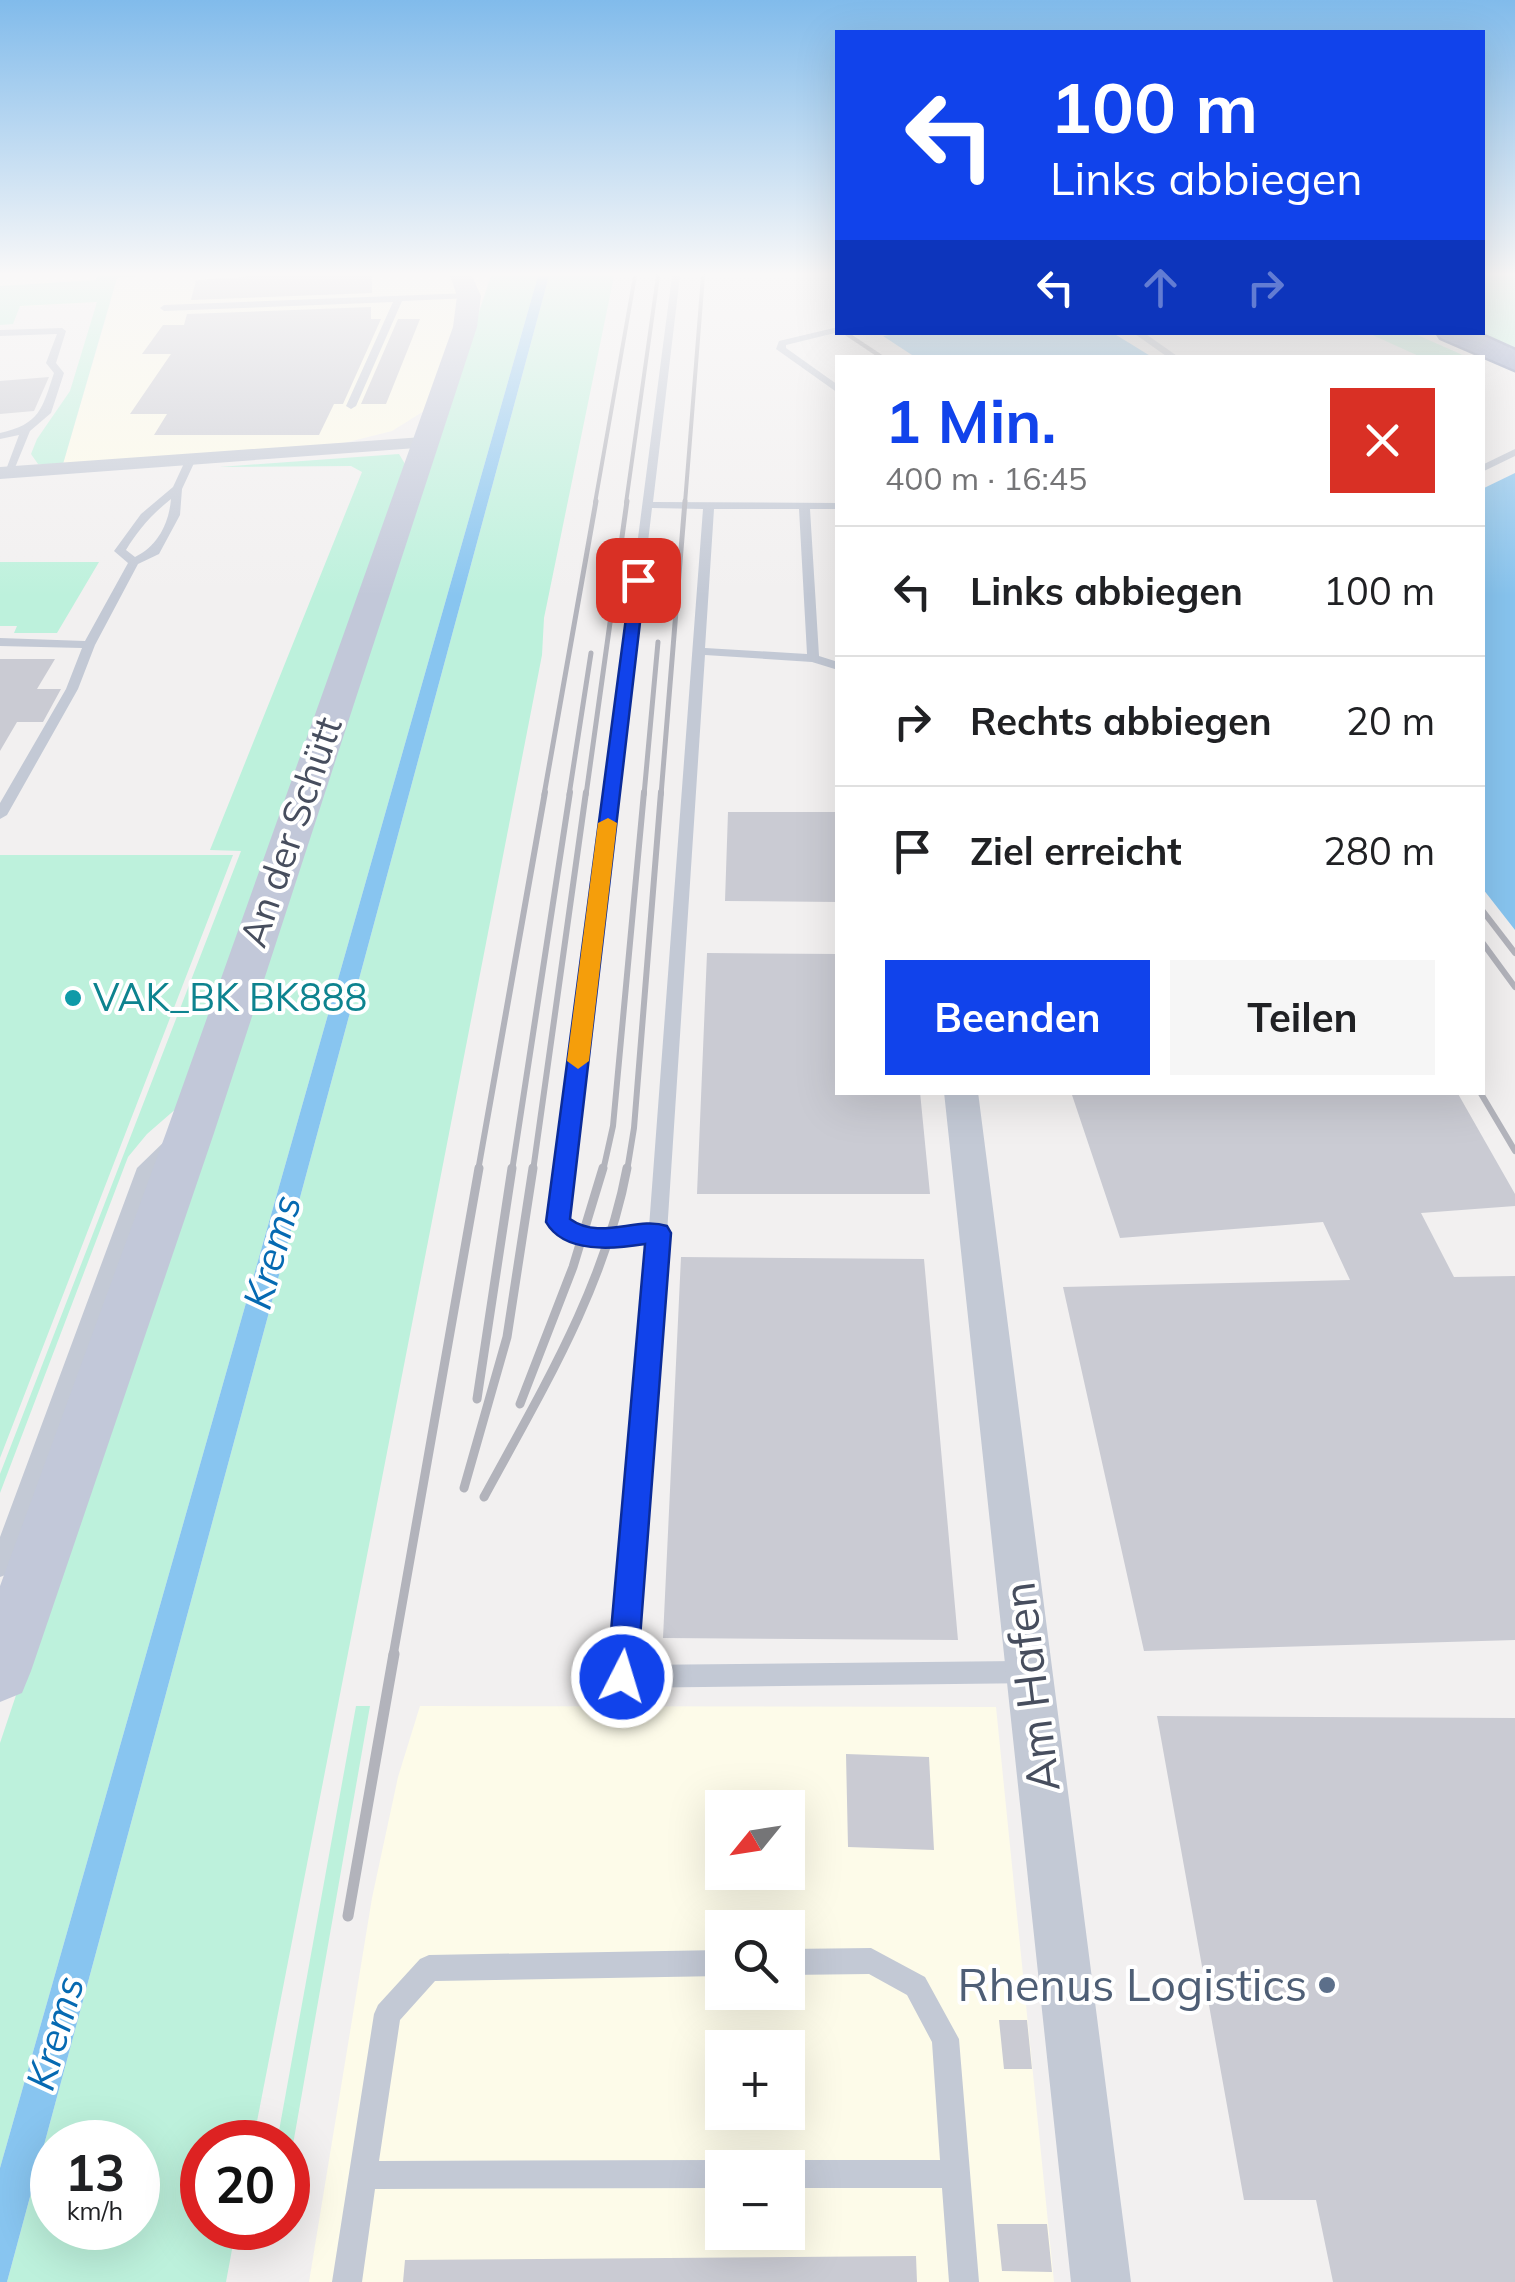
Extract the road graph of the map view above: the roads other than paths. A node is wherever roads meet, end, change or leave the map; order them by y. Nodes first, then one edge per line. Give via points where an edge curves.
1 (56, 382) edge
2 (361, 382) edge
3 (445, 382) edge
4 (663, 382) edge
5 (351, 406) dead end
6 (26, 430) junction
7 (0, 436) edge
8 (423, 444) junction
9 (1515, 452) edge
10 (190, 462) junction
11 (1485, 467) edge
12 (4, 473) edge
13 (177, 489) junction
14 (647, 505) junction
15 (709, 505) junction
16 (804, 506) junction
17 (835, 506) edge
18 (134, 562) junction
19 (0, 642) edge
20 (89, 646) junction
21 (699, 651) junction
22 (813, 658) junction
23 (835, 665) edge
24 (0, 815) edge
25 (961, 1095) edge
26 (190, 1132) junction
27 (658, 1233) junction
28 (0, 1567) edge
29 (0, 1671) edge
30 (1029, 1672) junction
31 (805, 1962) edge
32 (705, 1964) edge
33 (705, 2174) edge
34 (805, 2174) edge
35 (956, 2174) junction
36 (363, 2175) junction
37 (346, 2282) edge
38 (964, 2282) edge
39 (1101, 2282) edge

1 - 6 lane via 46,413
2 - 5 lane
3 - 8 street, An der Schütt
4 - 14 lane
6 - 7 lane
6 - 12 lane
8 - 10 street
8 - 26 street, An der Schütt
9 - 11 lane
10 - 12 street
10 - 13 lane
13 - 18 lane via 176,515 155,552
13 - 18 lane via 141,515 120,551
14 - 15 lane
14 - 27 lane via 558,1222 568,1232 610,1240
15 - 16 lane
15 - 21 lane
16 - 17 lane
16 - 22 lane
18 - 20 lane
19 - 20 lane
20 - 24 lane
21 - 22 lane
21 - 27 lane
22 - 23 lane
25 - 30 street, Am Hafen
26 - 28 lane via 146,1168
26 - 29 street, An der Schütt
27 - 30 lane via 622,1677
30 - 39 street, Am Hafen
31 - 35 lane via 872,1961 916,1986 945,2038
32 - 36 lane via 429,1968 387,2014
33 - 36 lane
34 - 35 lane
35 - 38 lane
36 - 37 lane

